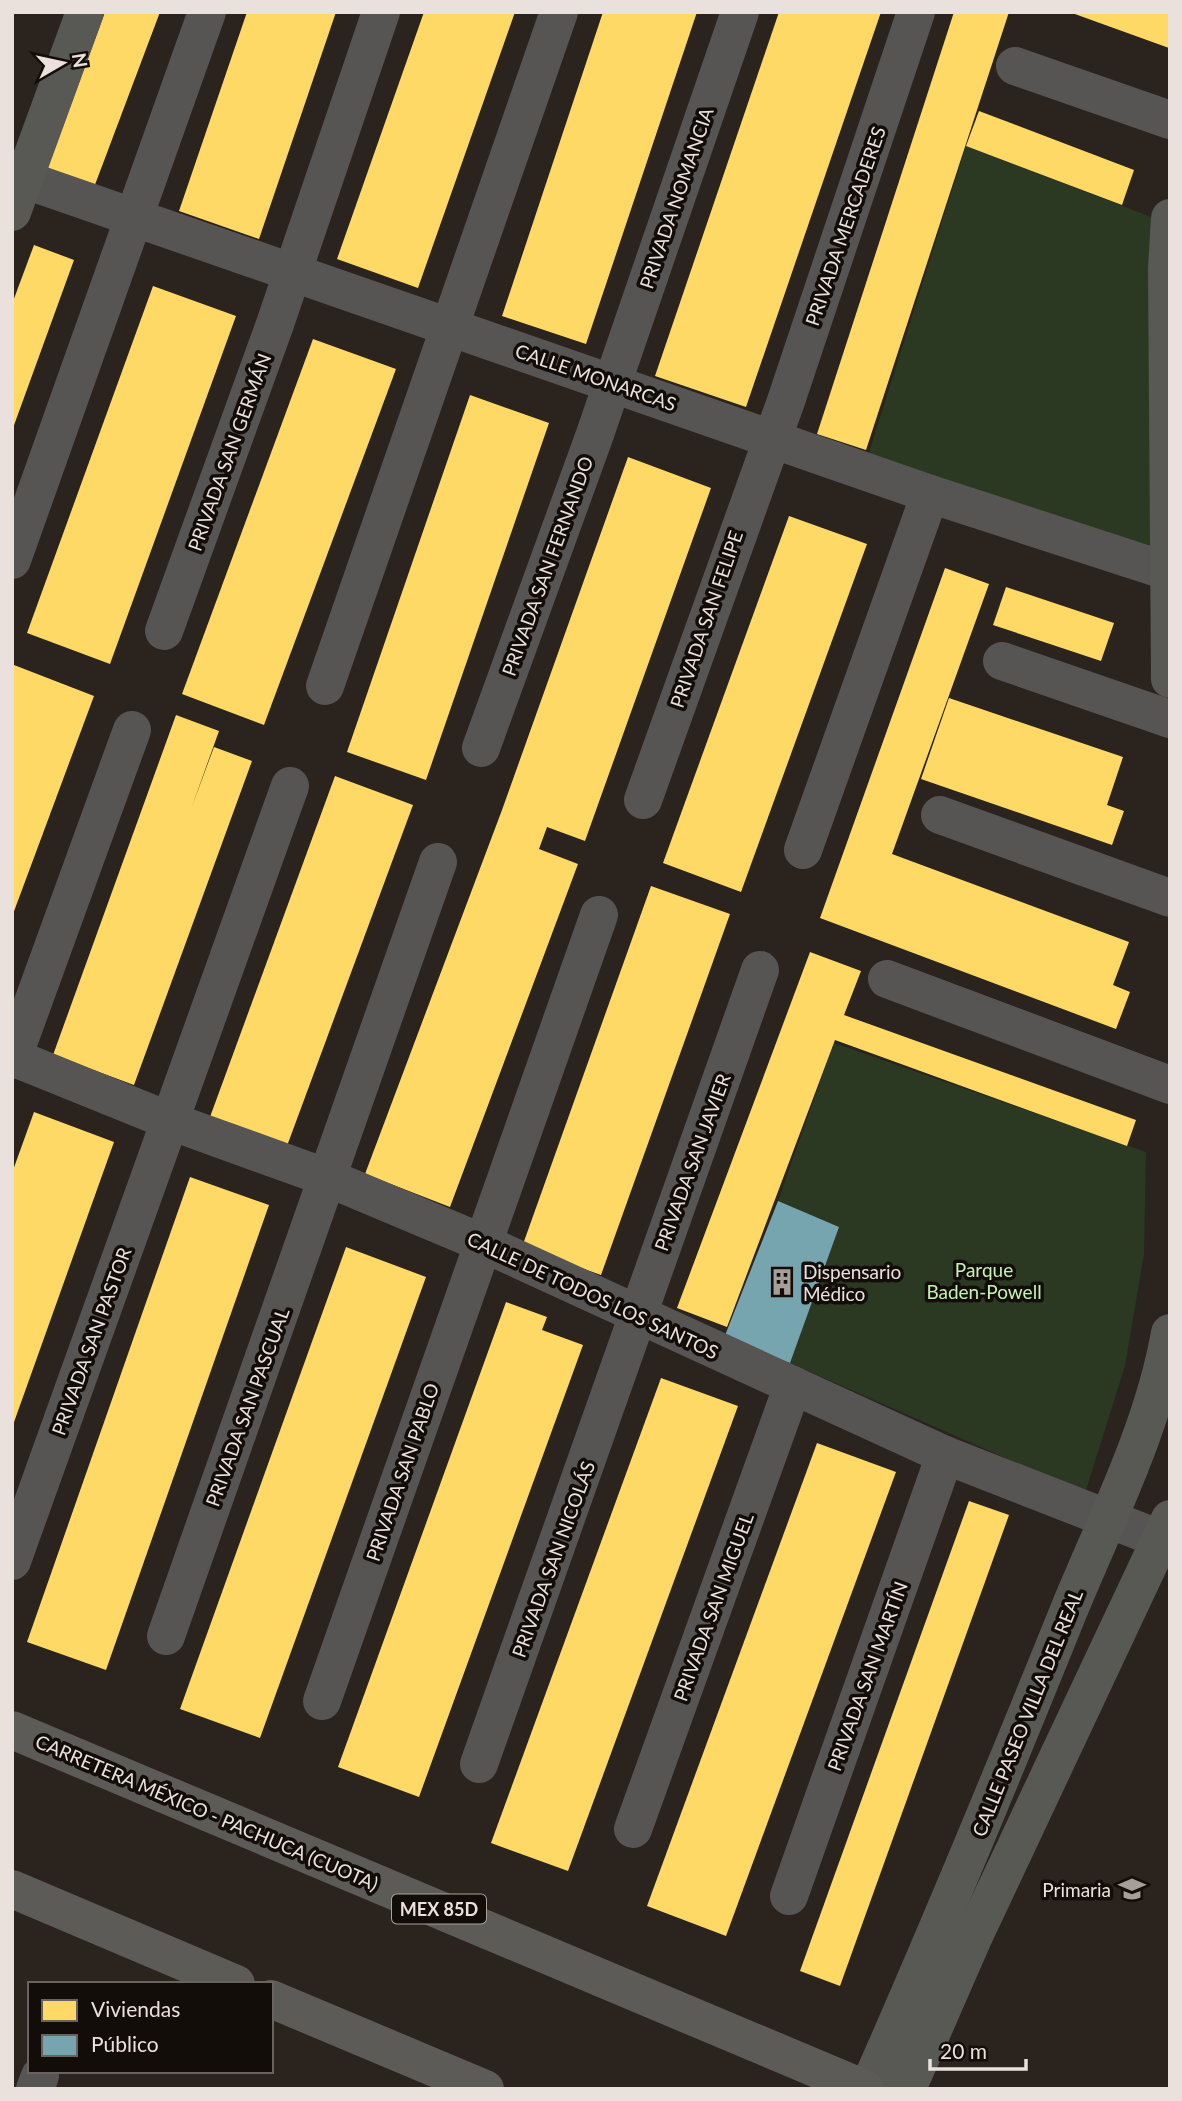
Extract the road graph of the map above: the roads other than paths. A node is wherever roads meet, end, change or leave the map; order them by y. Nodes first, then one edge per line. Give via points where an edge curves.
1 (85, 12) edge
2 (207, 12) edge
3 (381, 12) edge
4 (559, 12) edge
5 (740, 12) edge
6 (916, 12) edge
7 (1016, 66) dead end
8 (1170, 120) edge
9 (18, 195) edge
10 (136, 217) junction
11 (1170, 218) edge
12 (292, 271) junction
13 (451, 326) junction
14 (613, 383) junction
15 (772, 439) junction
16 (930, 494) junction
17 (12, 559) edge
18 (1169, 572) edge
19 (164, 631) dead end
20 (1002, 661) dead end
21 (1170, 679) edge
22 (325, 686) dead end
23 (1170, 719) edge
24 (132, 730) dead end
25 (481, 748) dead end
26 (290, 786) dead end
27 (643, 800) dead end
28 (940, 815) dead end
29 (803, 850) dead end
30 (438, 862) dead end
31 (1170, 898) edge
32 (599, 915) dead end
33 (760, 970) dead end
34 (887, 979) dead end
35 (13, 1058) edge
36 (1170, 1085) edge
37 (170, 1121) junction
38 (328, 1178) junction
39 (485, 1244) junction
40 (638, 1316) junction
41 (1170, 1333) edge
42 (626, 1354) joint
43 (793, 1385) junction
44 (945, 1455) junction
45 (1106, 1519) junction
46 (1167, 1534) edge
47 (12, 1561) edge
48 (166, 1636) dead end
49 (322, 1701) dead end
50 (12, 1730) edge
51 (479, 1764) dead end
52 (633, 1829) dead end
53 (12, 1889) edge
54 (789, 1896) dead end
55 (957, 1931) junction
56 (231, 1982) edge
57 (273, 1999) edge
58 (485, 2089) edge
59 (867, 2089) edge
60 (907, 2089) edge

1 - 9 street
2 - 10 street
3 - 12 street, PRIVADA SAN GERMÁN
4 - 13 street
5 - 14 street, PRIVADA NOMANCIA
6 - 15 street, PRIVADA MERCADERES
7 - 8 street
9 - 10 street, CALLE MONARCAS
10 - 12 street, CALLE MONARCAS
10 - 17 street
11 - 18 street
12 - 13 street, CALLE MONARCAS
12 - 19 street, PRIVADA SAN GERMÁN
13 - 14 street, CALLE MONARCAS
13 - 22 street
14 - 15 street, CALLE MONARCAS
14 - 25 street, PRIVADA SAN FERNANDO
15 - 16 street, CALLE MONARCAS
15 - 27 street, PRIVADA SAN FELIPE
16 - 18 street, CALLE MONARCAS
16 - 29 street
18 - 21 street
20 - 23 street
24 - 35 street
26 - 37 street, PRIVADA SAN PASTOR
28 - 31 street
30 - 38 street, PRIVADA SAN PASCUAL
32 - 39 street, PRIVADA SAN PABLO
33 - 40 street, PRIVADA SAN JAVIER
34 - 36 street
35 - 37 street, CALLE DE TODOS LOS SANTOS
37 - 38 street, CALLE DE TODOS LOS SANTOS
37 - 47 street, PRIVADA SAN PASTOR
38 - 39 street, CALLE DE TODOS LOS SANTOS
38 - 48 street, PRIVADA SAN PASCUAL
39 - 40 street, CALLE DE TODOS LOS SANTOS
39 - 49 street, PRIVADA SAN PABLO
40 - 42 street, PRIVADA SAN JAVIER
40 - 43 street, CALLE DE TODOS LOS SANTOS
41 - 45 street, CALLE PASEO VILLA DEL REAL via 1163,1373
42 - 51 street, PRIVADA SAN NICOLÁS
43 - 44 street, CALLE DE TODOS LOS SANTOS
43 - 52 street, PRIVADA SAN MIGUEL
44 - 45 street, CALLE DE TODOS LOS SANTOS
44 - 54 street, PRIVADA SAN MARTÍN
45 - 46 street, CALLE DE TODOS LOS SANTOS
45 - 55 street, CALLE PASEO VILLA DEL REAL
46 - 55 street, CALLE PASEO VILLA DEL REAL
50 - 59 highway, CARRETERA MÉXICO - PACHUCA (CUOTA) / MEX 85D
53 - 56 highway
55 - 59 street, CALLE PASEO VILLA DEL REAL
55 - 60 street, CALLE PASEO VILLA DEL REAL
57 - 58 highway

